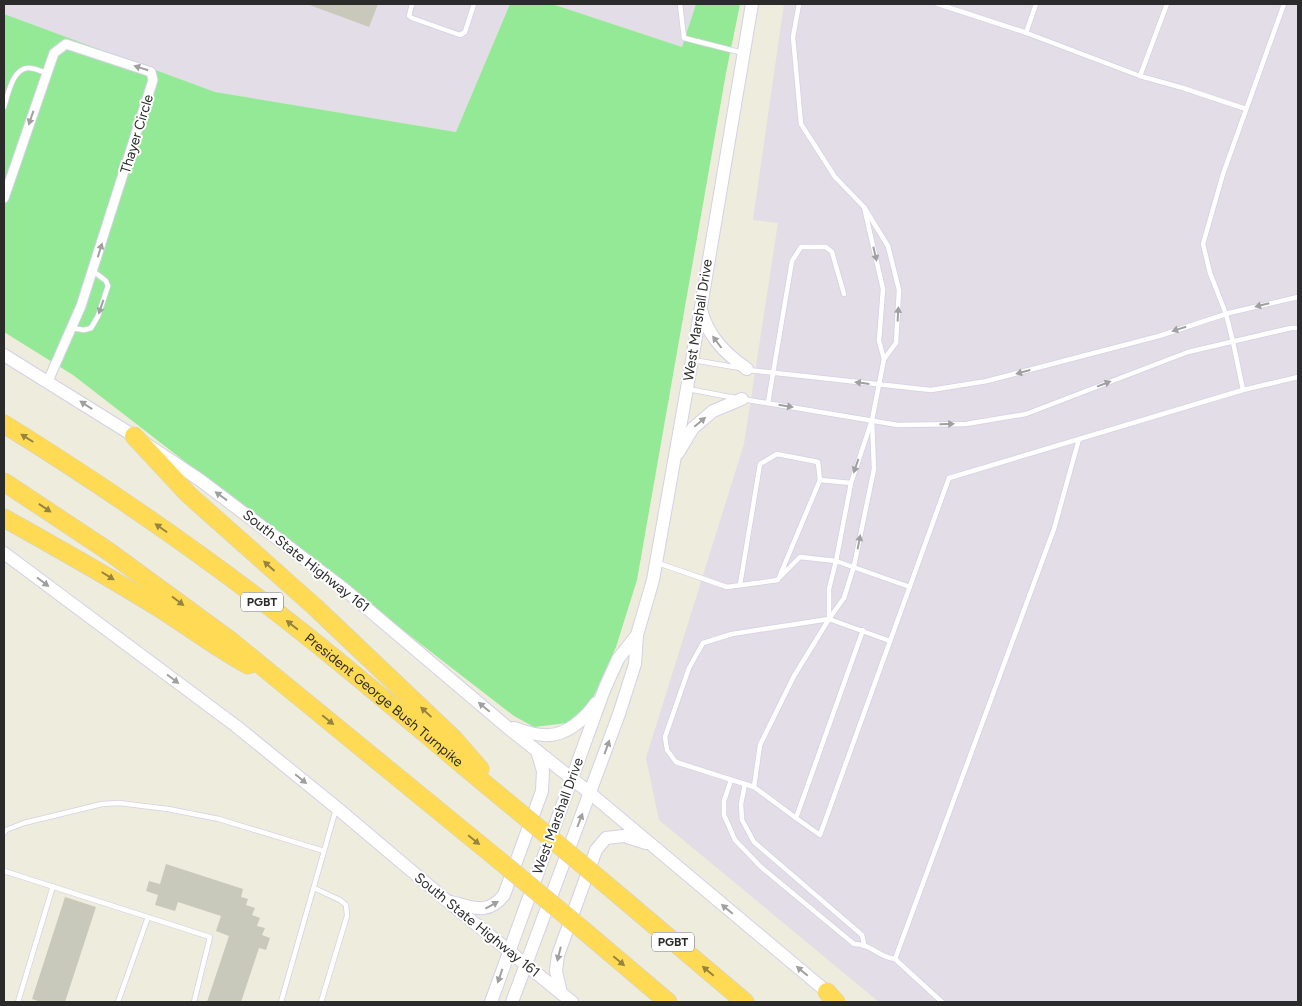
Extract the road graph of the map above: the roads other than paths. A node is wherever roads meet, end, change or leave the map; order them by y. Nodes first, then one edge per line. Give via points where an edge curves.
1 (412, 4) edge
2 (474, 4) edge
3 (680, 4) edge
4 (752, 4) edge
5 (798, 4) edge
6 (938, 4) edge
7 (1036, 4) edge
8 (1167, 4) edge
9 (1284, 4) edge
10 (1026, 33) junction
11 (744, 54) junction
12 (47, 73) junction
13 (1140, 76) junction
14 (4, 107) edge
15 (1246, 110) junction
16 (4, 198) edge
17 (864, 207) junction
18 (94, 271) junction
19 (844, 294) dead end
20 (1298, 297) edge
21 (700, 306) junction
22 (1226, 314) junction
23 (71, 328) junction
24 (1298, 328) edge
25 (1234, 342) junction
26 (4, 354) edge
27 (884, 359) junction
28 (692, 360) junction
29 (747, 370) junction
30 (772, 372) junction
31 (1298, 376) edge
32 (48, 381) junction
33 (880, 385) junction
34 (687, 388) junction
35 (1243, 390) junction
36 (742, 399) junction
37 (768, 403) junction
38 (872, 420) junction
39 (4, 424) edge
40 (134, 436) junction
41 (1079, 439) junction
42 (673, 462) junction
43 (820, 480) junction
44 (4, 482) edge
45 (851, 483) junction
46 (4, 518) edge
47 (4, 553) edge
48 (836, 561) junction
49 (656, 563) junction
50 (854, 566) junction
51 (778, 580) junction
52 (740, 585) junction
53 (910, 587) junction
54 (829, 619) junction
55 (863, 630) junction
56 (637, 635) junction
57 (890, 641) junction
58 (290, 689) junction
59 (604, 690) junction
60 (507, 726) junction
61 (537, 751) junction
62 (572, 779) junction
63 (730, 780) junction
64 (745, 784) junction
65 (754, 787) junction
66 (590, 793) junction
67 (512, 806) junction
68 (337, 808) junction
69 (796, 818) junction
70 (4, 833) edge
71 (651, 844) junction
72 (324, 851) junction
73 (4, 871) edge
74 (53, 886) junction
75 (314, 888) junction
76 (446, 900) junction
77 (148, 917) junction
78 (864, 944) junction
79 (509, 950) junction
80 (895, 959) junction
81 (526, 964) junction
82 (561, 993) junction
83 (834, 999) edge
84 (18, 1002) edge
85 (118, 1002) edge
86 (194, 1002) edge
87 (281, 1002) edge
88 (321, 1002) edge
89 (491, 1002) edge
90 (512, 1002) edge
91 (572, 1002) edge
92 (668, 1002) edge
93 (745, 1002) edge
94 (942, 1002) edge

1 - 2 lane via 409,16 412,18 460,35 466,32
3 - 11 lane via 684,38
4 - 11 main road, West Marshall Drive
5 - 17 lane via 792,38 801,124 835,177
6 - 10 lane
7 - 10 lane
8 - 13 lane
9 - 15 lane
10 - 13 lane
11 - 21 main road, West Marshall Drive
12 - 14 lane via 28,67 19,71
12 -> 16 street, Thayer Circle
18 -> 12 street, Thayer Circle via 153,80 151,72 66,44 54,52
13 - 15 lane
15 - 22 lane via 1203,244
17 -> 27 lane via 883,289 879,341
27 -> 17 lane via 896,342 899,290 888,246
18 - 23 street, Thayer Circle
18 -> 23 lane via 108,286 98,316 91,328
19 - 30 lane via 832,252 826,247 801,247 792,261
20 -> 22 lane
21 - 28 main road, West Marshall Drive
29 -> 21 main road via 727,355 715,339 703,319
22 - 25 lane
22 -> 33 lane via 1159,336 987,381 931,390
23 - 32 street, Thayer Circle
24 - 25 lane
25 - 35 lane
38 -> 25 lane via 898,425 966,424 1026,414 1188,352
26 - 32 main road, South State Highway 161
27 - 33 lane
28 - 29 lane
28 - 34 main road, West Marshall Drive
29 - 30 lane
33 -> 30 lane
30 - 37 lane
31 - 35 lane
40 -> 32 main road, South State Highway 161
33 - 38 lane
34 - 36 lane
34 - 42 main road, West Marshall Drive
35 - 41 lane
36 - 37 lane
42 -> 36 main road via 693,428 713,411
37 -> 38 lane
38 -> 45 lane
50 -> 38 lane via 874,469
67 -> 39 highway, President George Bush Turnpike / PGBT via 240,585 105,488
60 -> 40 main road, South State Highway 161 via 344,589 200,480
67 -> 40 highway via 454,739 189,495
41 - 53 lane via 949,478
41 - 80 lane via 1054,529
42 - 49 main road, West Marshall Drive
43 - 45 lane
43 - 51 lane
43 - 52 lane via 818,462 777,454 760,464
44 -> 58 highway via 170,595
45 - 48 lane
46 -> 58 highway via 96,569 223,651
47 -> 68 main road, South State Highway 161 via 236,726
48 - 50 lane
48 - 51 lane via 800,557
48 - 54 lane via 829,589
49 - 52 lane via 727,586
49 - 56 main road, West Marshall Drive
50 - 53 lane
50 - 54 lane via 844,598
51 - 52 lane
53 - 57 lane
54 - 55 lane
54 - 63 lane via 732,634 703,643 689,668 665,737 667,750 676,762
54 - 65 lane via 794,676 760,745
55 - 57 lane
55 - 69 lane
56 - 59 main road, West Marshall Drive via 618,658
66 -> 56 main road, West Marshall Drive via 635,664
57 - 69 lane via 820,835
58 -> 92 highway, bridge
59 - 60 main road via 589,712 561,732 546,736
59 - 62 main road, West Marshall Drive
60 - 61 main road, South State Highway 161
61 - 62 main road, South State Highway 161
76 -> 61 main road via 482,910 497,903 504,895 542,791 543,771
62 - 66 main road, South State Highway 161
62 - 79 main road, West Marshall Drive
63 - 64 lane
63 - 78 lane via 724,815 735,840 761,867 854,944
64 - 65 lane
64 - 78 lane via 742,820 754,842 862,935
65 - 69 lane
66 - 71 main road, South State Highway 161
81 -> 66 main road, West Marshall Drive
93 -> 67 highway, President George Bush Turnpike / PGBT, bridge
68 - 72 lane
68 - 76 main road, South State Highway 161
70 - 72 lane via 24,823 102,804 119,803 218,819
71 -> 82 main road via 624,836 606,838 596,850 558,955 556,971
83 -> 71 main road
72 - 75 lane
73 - 74 lane
74 - 77 lane
74 - 84 lane
75 - 87 lane
75 - 88 lane via 346,905 346,916
76 - 79 main road, South State Highway 161
77 - 85 lane
77 - 86 lane via 210,937
78 - 80 lane via 886,958
79 - 81 main road, South State Highway 161
79 -> 89 main road, West Marshall Drive
80 - 94 lane
81 - 82 main road, South State Highway 161
81 - 90 main road, West Marshall Drive
82 - 91 main road, South State Highway 161

